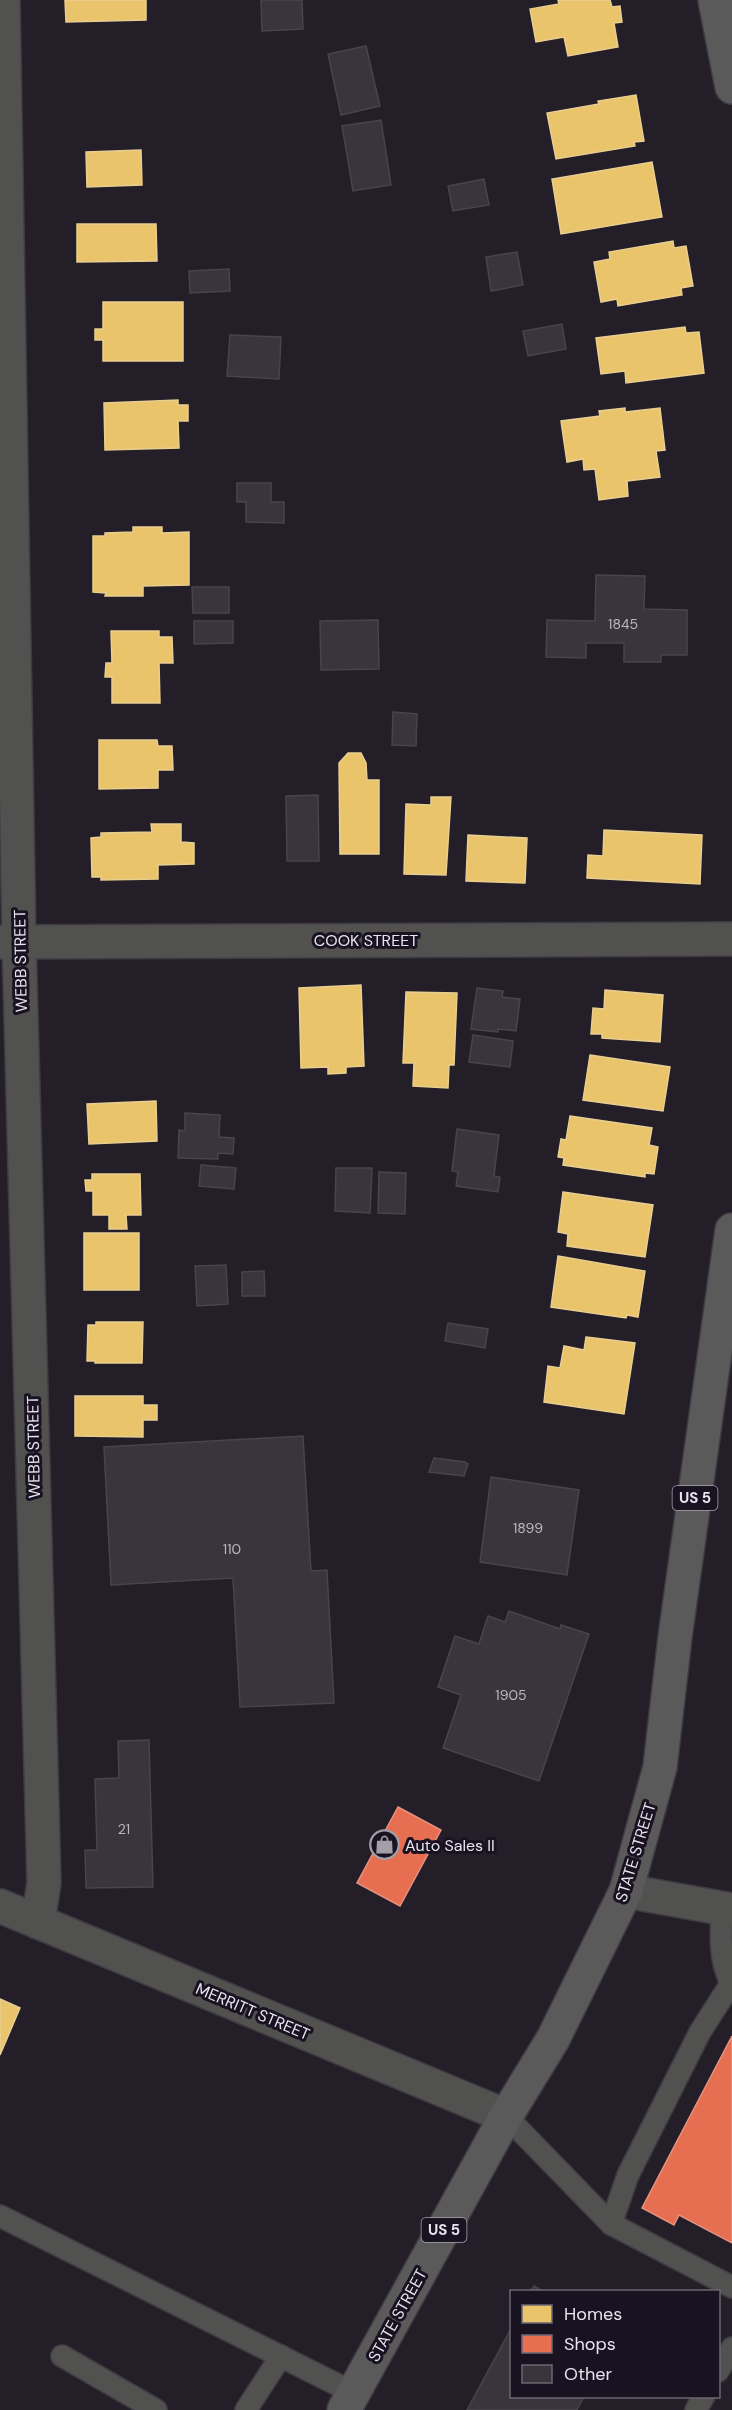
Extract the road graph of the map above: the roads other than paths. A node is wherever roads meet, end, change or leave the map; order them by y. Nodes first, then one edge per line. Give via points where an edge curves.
1 (3, 0) edge
2 (715, 0) edge
3 (732, 87) edge
4 (732, 939) edge
5 (10, 941) edge
6 (732, 1230) edge
7 (626, 1891) junction
8 (0, 1906) edge
9 (727, 1909) edge
10 (38, 1922) junction
11 (731, 1982) edge
12 (506, 2116) junction
13 (0, 2216) edge
14 (611, 2223) junction
15 (732, 2288) edge
16 (732, 2348) edge
17 (62, 2356) dead end
18 (281, 2356) junction
19 (720, 2369) edge
20 (349, 2401) edge
21 (156, 2410) edge
22 (246, 2410) edge

1 - 5 street, WEBB STREET
2 - 3 main road
4 - 5 street, COOK STREET
5 - 10 street, WEBB STREET via 44,1883
6 - 7 main road, STATE STREET / US 5 via 660,1767
7 - 9 street
7 - 12 main road, STATE STREET / US 5 via 554,2039
8 - 10 street, MERRITT STREET
9 - 11 lane via 721,1951
10 - 12 street, MERRITT STREET
11 - 14 lane via 700,2032 628,2175
12 - 14 lane
12 - 20 main road, STATE STREET / US 5
13 - 18 lane
14 - 15 lane
16 - 19 lane
17 - 21 lane
18 - 20 lane
18 - 22 lane

